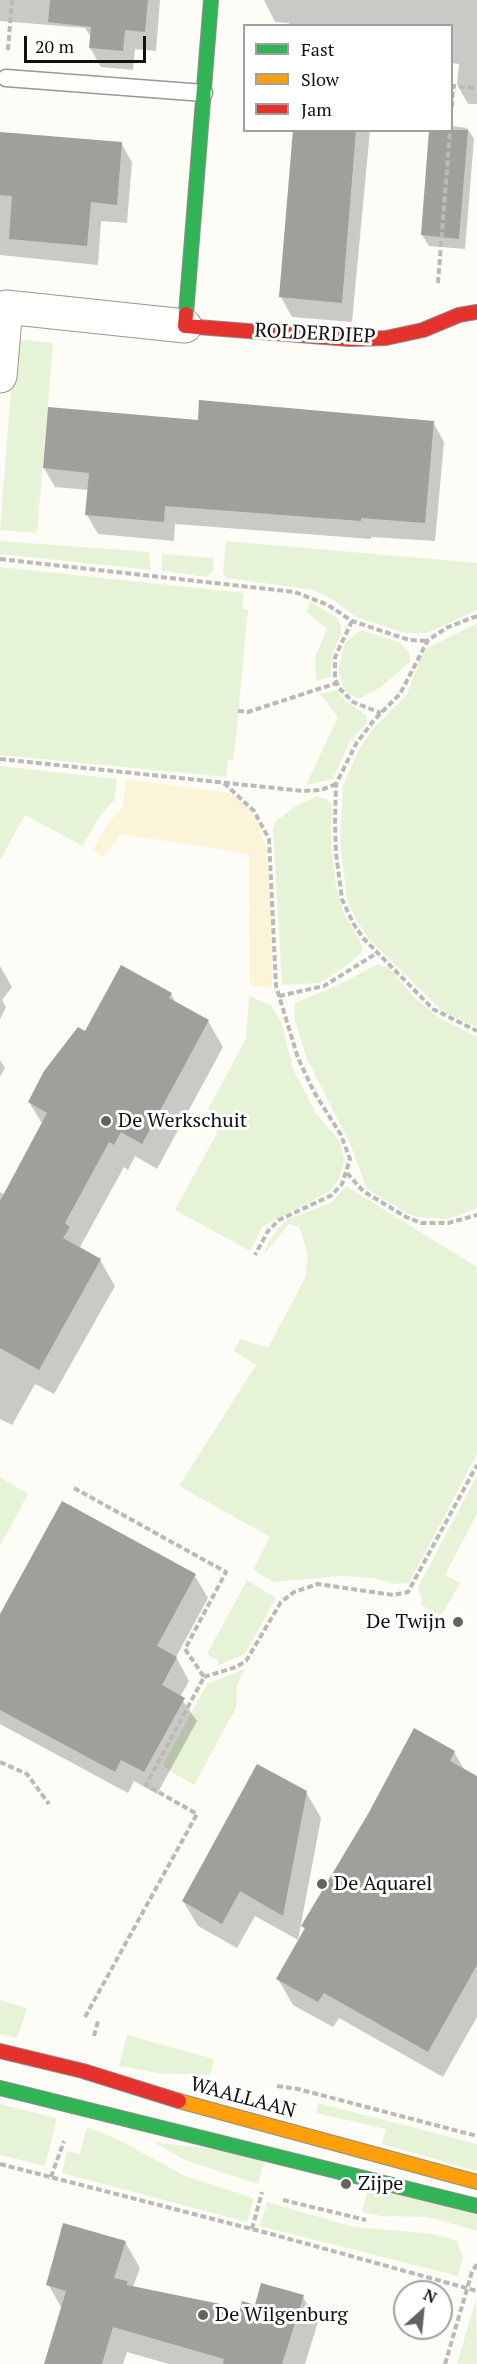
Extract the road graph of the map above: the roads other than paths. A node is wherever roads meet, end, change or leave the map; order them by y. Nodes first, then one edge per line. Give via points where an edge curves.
1 (211, 0) edge
2 (6, 78) road end
3 (204, 93) junction
4 (477, 312) edge
5 (185, 326) junction
6 (0, 376) edge
7 (0, 2051) edge
8 (0, 2088) edge
9 (477, 2182) edge
10 (477, 2206) edge

1 - 3 street
2 - 3 lane
3 - 5 street
4 - 5 street, ROLDERDIEP via 386,338 349,339
5 - 6 street, ROLDERDIEP via 6,307
7 - 9 street, WAALLAAN
8 - 10 street

